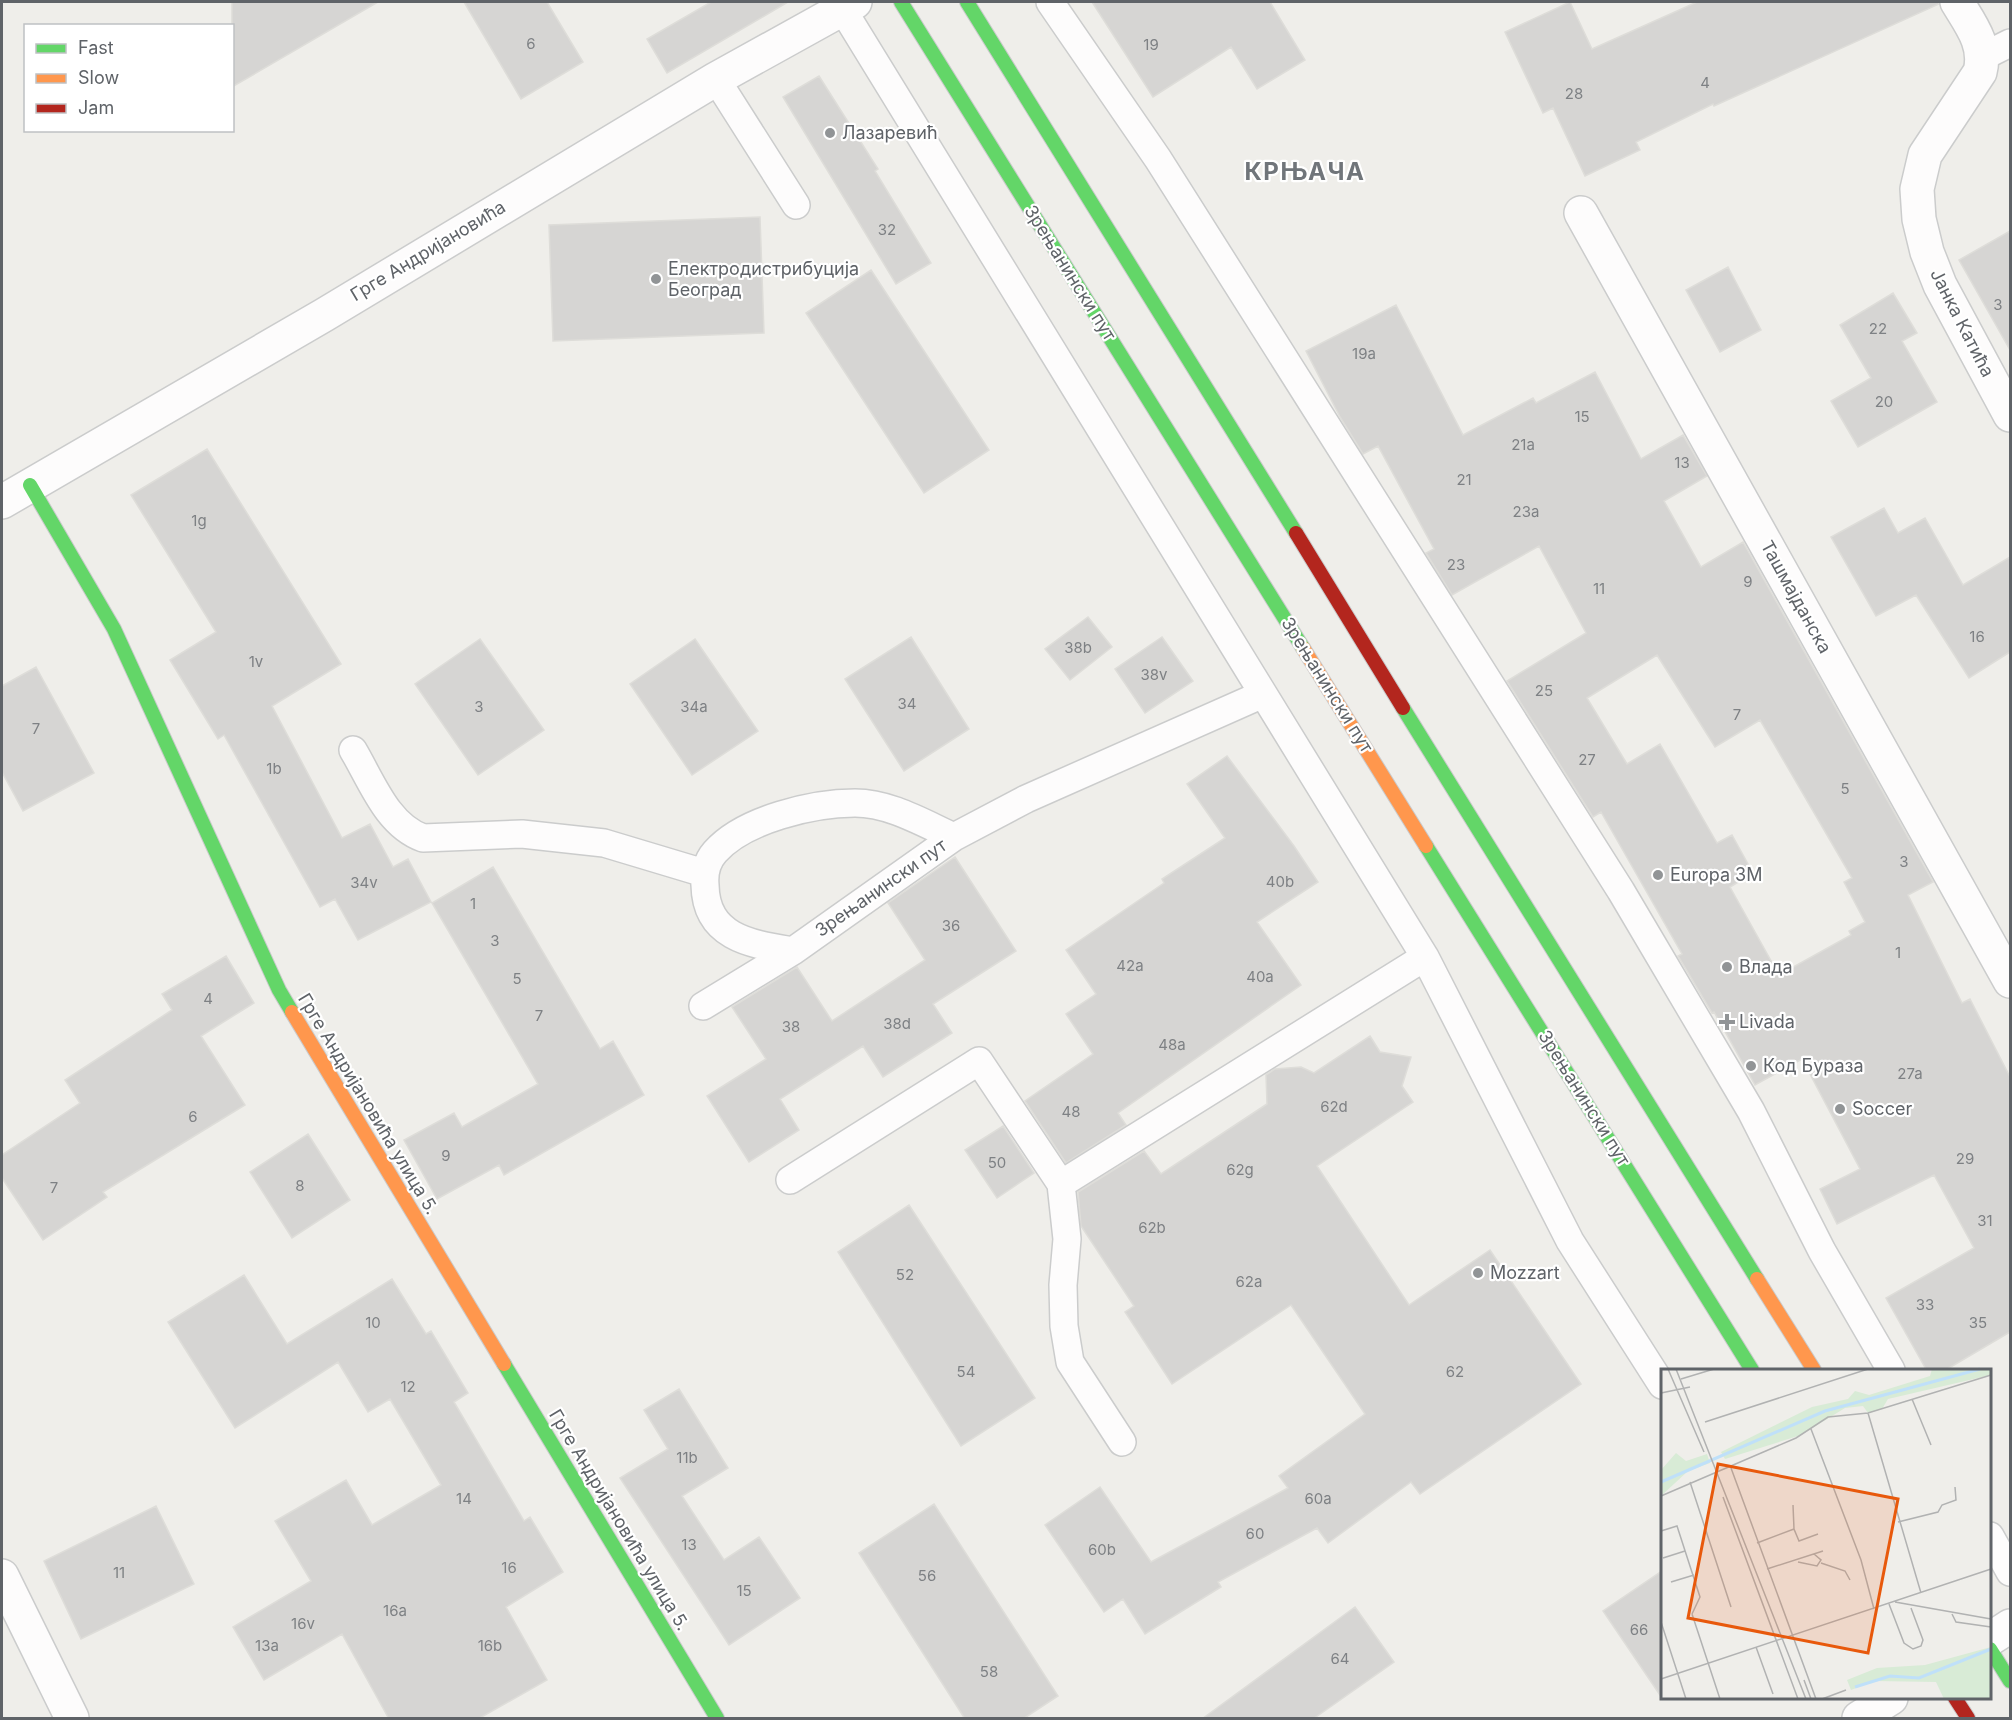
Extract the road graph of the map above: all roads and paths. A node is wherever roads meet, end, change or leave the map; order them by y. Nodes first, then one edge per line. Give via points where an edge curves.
1 (901, 2) edge
2 (967, 2) edge
3 (1050, 2) edge
4 (1957, 2) edge
5 (845, 3) edge
6 (1997, 50) edge
7 (716, 79) junction
8 (796, 205) dead end
9 (1581, 213) dead end
10 (2010, 415) edge
11 (30, 485) junction
12 (2, 502) edge
13 (1263, 694) junction
14 (353, 750) dead end
15 (954, 837) junction
16 (704, 873) junction
17 (793, 951) junction
18 (1425, 957) junction
19 (2010, 981) edge
20 (703, 1006) dead end
21 (790, 1180) dead end
22 (1061, 1184) junction
23 (1751, 1369) edge
24 (1813, 1369) edge
25 (1890, 1369) edge
26 (1661, 1383) edge
27 (1122, 1443) dead end
28 (1991, 1539) edge
29 (2010, 1572) edge
30 (2, 1576) edge
31 (2010, 1626) edge
32 (1991, 1638) edge
33 (1991, 1652) edge
34 (2010, 1681) edge
35 (1956, 1699) edge
36 (72, 1719) edge
37 (717, 1719) edge
38 (1968, 1719) edge

1 - 23 main road, Зрењанински пут
2 - 24 main road
3 - 25 lane via 1158,159 1621,891 1751,1111 1822,1251
4 - 6 street, Јанка Катића via 1978,36
5 - 7 street, Грге Андријановића
5 - 13 lane
6 - 10 street, Јанка Катића via 1925,155 1917,189 1919,219 1940,285
7 - 8 lane
7 - 11 street, Грге Андријановића via 324,315
9 - 19 street, Ташмајданска
11 - 12 street, Грге Андријановића
11 - 37 main road, Грге Андријановића улица 5. via 114,629 279,990
13 - 15 lane, Зрењанински пут via 1026,799
13 - 18 lane
14 - 16 lane via 392,817 409,833 423,838 522,834 603,843
15 - 16 lane via 895,810 857,803 822,806 778,816 737,834 715,852
15 - 17 lane, Зрењанински пут
16 - 17 lane via 705,905 720,924 753,945
17 - 20 lane, Зрењанински пут
18 - 22 lane
18 - 26 lane via 1570,1242
21 - 22 lane via 979,1060
22 - 27 lane via 1067,1239 1063,1285 1070,1362
28 - 29 lane
30 - 36 street
31 - 32 street
33 - 34 main road
35 - 38 main road

